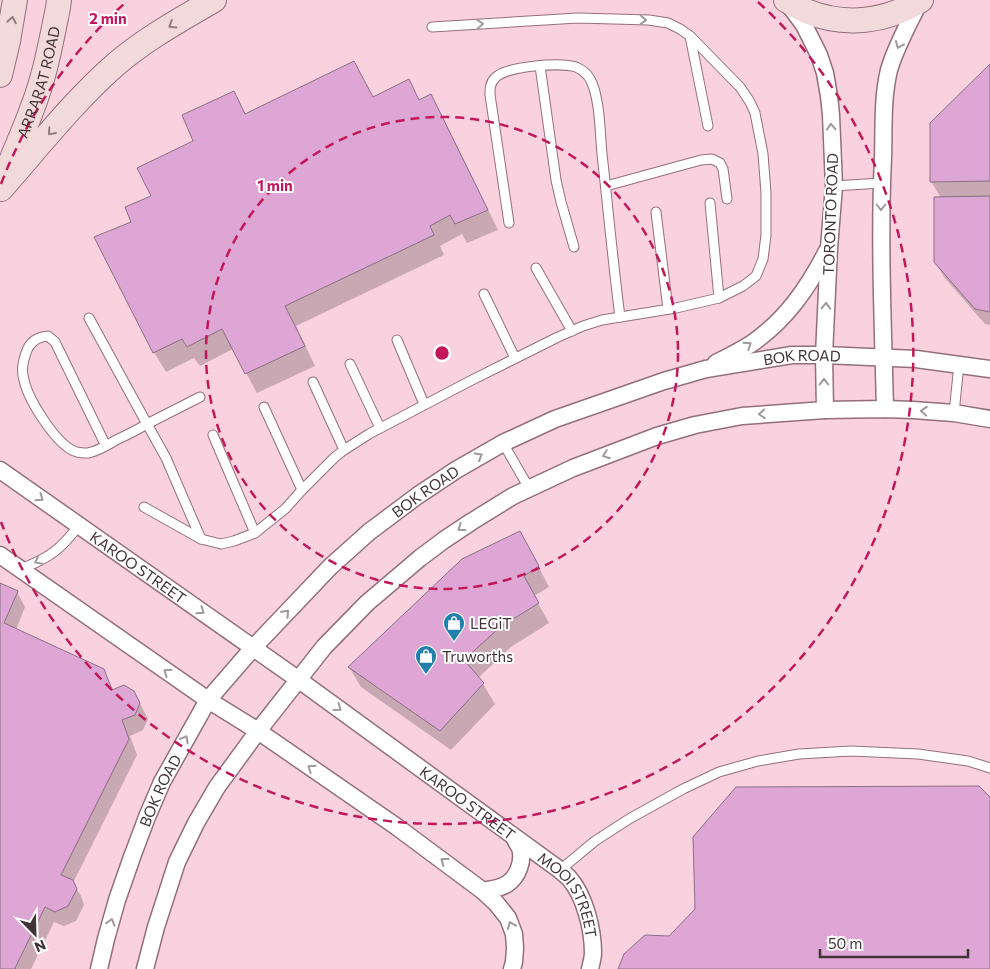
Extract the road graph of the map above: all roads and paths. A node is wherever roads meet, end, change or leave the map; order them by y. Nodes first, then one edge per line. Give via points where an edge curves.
1 (16, 0) edge
2 (59, 0) edge
3 (214, 0) edge
4 (786, 0) edge
5 (920, 0) edge
6 (432, 27) dead end
7 (690, 36) junction
8 (540, 66) junction
9 (0, 75) edge
10 (708, 126) dead end
11 (882, 183) junction
12 (606, 186) junction
13 (834, 186) junction
14 (0, 190) edge
15 (727, 200) dead end
16 (710, 203) dead end
17 (656, 212) dead end
18 (509, 223) dead end
19 (574, 247) dead end
20 (829, 248) junction
21 (536, 268) dead end
22 (484, 294) dead end
23 (719, 298) junction
24 (668, 309) junction
25 (620, 317) junction
26 (89, 318) dead end
27 (572, 330) junction
28 (397, 340) dead end
29 (824, 355) junction
30 (884, 357) junction
31 (515, 358) junction
32 (350, 364) dead end
33 (959, 364) junction
34 (706, 369) junction
35 (990, 369) edge
36 (313, 382) dead end
37 (200, 397) dead end
38 (424, 404) junction
39 (264, 408) dead end
40 (885, 409) junction
41 (825, 410) junction
42 (954, 413) junction
43 (990, 419) edge
44 (147, 424) junction
45 (380, 428) junction
46 (213, 435) dead end
47 (502, 443) junction
48 (106, 446) junction
49 (344, 450) junction
50 (3, 477) edge
51 (529, 488) junction
52 (302, 490) junction
53 (144, 507) dead end
54 (79, 525) junction
55 (254, 533) junction
56 (201, 539) junction
57 (0, 555) edge
58 (19, 570) junction
59 (253, 648) junction
60 (299, 680) junction
61 (208, 700) junction
62 (258, 731) junction
63 (990, 768) edge
64 (514, 837) junction
65 (560, 870) junction
66 (483, 890) junction
67 (99, 969) edge
68 (145, 969) edge
69 (512, 969) edge
70 (590, 969) edge

9 -> 1 street
2 - 14 street, ARRARAT ROAD via 36,99
3 -> 14 street via 116,64 91,87
4 - 5 street via 828,19 852,21 884,17
13 -> 4 street, TORONTO ROAD via 831,115 825,73 804,25
5 -> 11 street via 889,71 883,119
6 -> 7 lane via 578,18 649,20 668,23
7 - 10 lane
7 - 23 lane via 740,87 750,102 762,154 766,236 762,259 756,276
8 - 12 lane via 576,67 591,81 597,103
8 - 18 lane via 502,72 490,86
8 - 19 lane via 556,180
11 - 13 lane
11 -> 30 street
12 - 15 lane via 712,159 720,163 723,170
12 - 25 lane
13 - 20 street, TORONTO ROAD
16 - 23 lane
17 - 24 lane
29 -> 20 street, TORONTO ROAD
34 -> 20 street via 763,335 806,289
21 - 27 lane
22 - 31 lane
23 - 24 lane
24 - 25 lane
25 - 27 lane
26 - 44 lane
27 - 31 lane
28 - 38 lane
29 - 30 street, BOK ROAD
29 - 34 street, BOK ROAD via 792,356
41 -> 29 street, TORONTO ROAD
30 - 33 street, BOK ROAD
30 - 40 street
31 - 38 lane
32 - 45 lane
33 - 35 street, BOK ROAD
33 - 42 lane
34 - 47 street, BOK ROAD via 555,419
36 - 49 lane
37 - 44 lane
38 - 45 lane
39 - 52 lane
40 - 41 street
42 -> 40 street
41 -> 51 street via 742,416 695,425 629,446
42 - 43 street
44 - 48 lane
44 - 56 lane via 166,458
45 - 49 lane
46 - 55 lane
47 - 51 lane
59 -> 47 street, BOK ROAD via 330,567 370,532 417,496
48 - 48 lane via 76,452 62,442 42,419 24,379 22,364 30,343 42,336 48,336 55,342
49 - 52 lane
50 -> 54 street, KAROO STREET
51 -> 60 street via 444,540 392,581 324,647
52 - 55 lane via 285,509
53 - 56 lane
54 -> 58 lane via 54,553
54 -> 59 street, KAROO STREET
55 - 56 lane via 221,544
57 - 58 street
61 -> 58 street
59 - 60 street, KAROO STREET
59 - 61 street, BOK ROAD
60 - 62 street
60 -> 64 street, KAROO STREET
61 - 62 street
67 -> 61 street, BOK ROAD via 117,900 147,817 162,782
66 -> 62 street
62 - 68 street via 196,823 177,862
63 - 65 lane via 968,761 918,754 851,751 799,754 758,761 719,772 675,793 595,840
64 - 65 street, MOOI STREET
64 - 66 street, KAROO STREET via 520,848 521,861 517,873 509,883 497,889
65 - 70 street, MOOI STREET via 569,878 586,912 592,935
69 -> 66 street via 516,948 514,934 508,918

